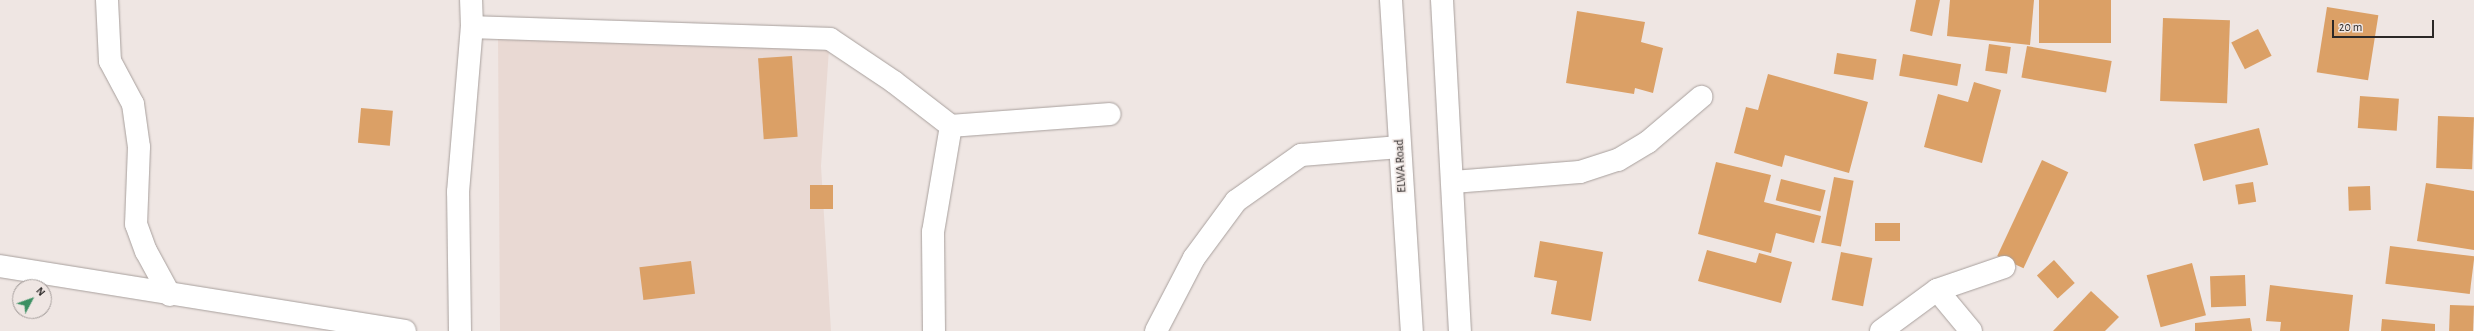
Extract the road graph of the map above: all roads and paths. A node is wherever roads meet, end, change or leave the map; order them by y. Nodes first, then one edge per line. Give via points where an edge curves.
1 (107, 0) edge
2 (471, 0) edge
3 (1391, 0) edge
4 (1442, 0) edge
5 (472, 27) junction
6 (1701, 97) dead end
7 (1110, 114) dead end
8 (951, 126) junction
9 (1400, 147) junction
10 (1453, 182) junction
11 (0, 266) edge
12 (2004, 266) dead end
13 (1937, 290) junction
14 (170, 295) junction
15 (406, 331) edge
16 (460, 331) edge
17 (934, 331) edge
18 (1156, 331) edge
19 (1412, 331) edge
20 (1460, 331) edge
21 (1881, 331) edge
22 (1971, 331) edge

1 - 14 street via 110,61 133,104 139,147 136,224 146,251
2 - 5 street
3 - 9 street, ELWA Road
4 - 10 street
5 - 8 street via 830,39 894,82
5 - 16 street via 458,192
6 - 10 street via 1648,142 1618,160 1580,172
7 - 8 street
8 - 17 street via 933,232
9 - 18 street via 1301,155 1236,201 1194,258
9 - 19 street, ELWA Road
10 - 20 street
11 - 14 street
12 - 13 street
13 - 21 street
13 - 22 street
14 - 15 street

